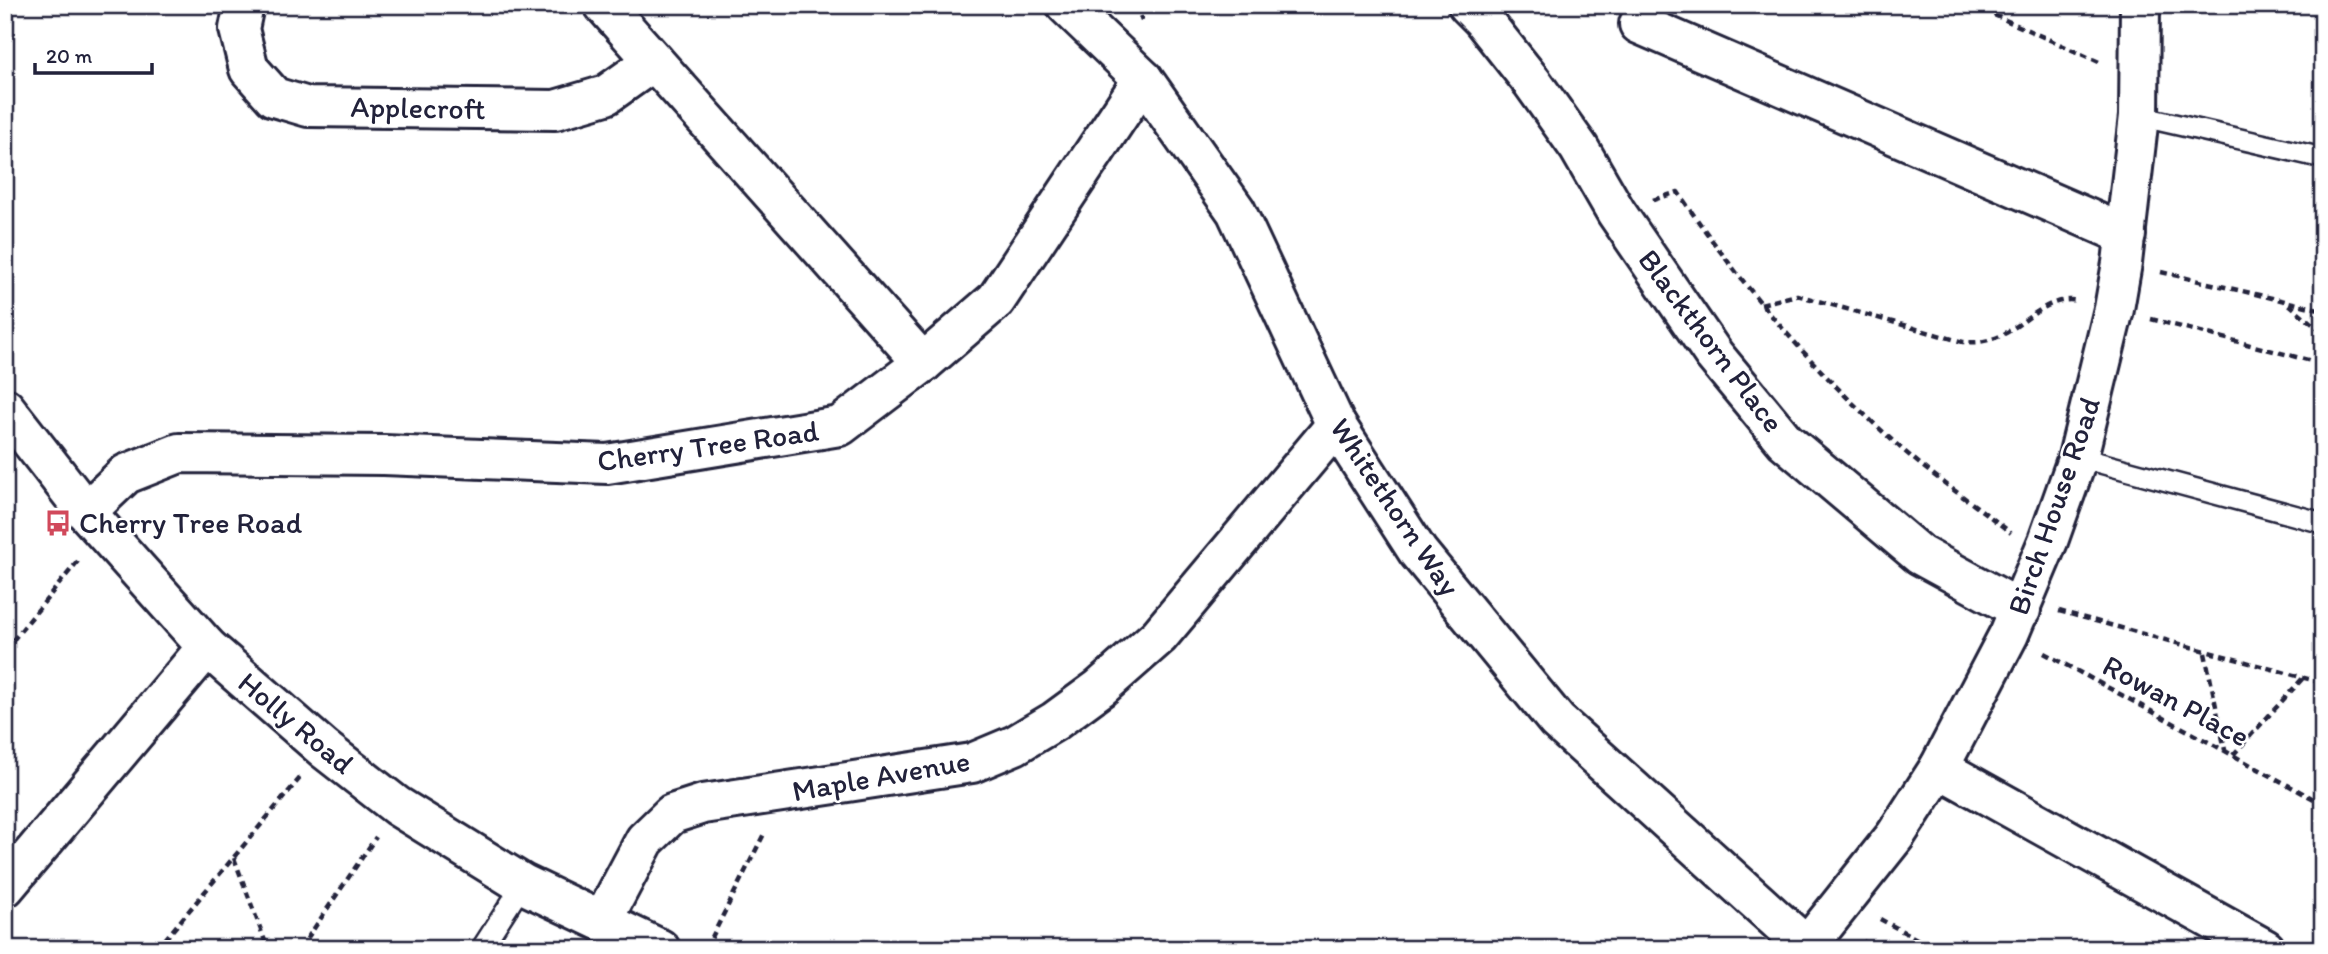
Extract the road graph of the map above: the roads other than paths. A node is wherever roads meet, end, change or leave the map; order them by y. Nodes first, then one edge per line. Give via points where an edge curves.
1 (244, 5) edge
2 (604, 5) edge
3 (1066, 5) edge
4 (1468, 5) edge
5 (2140, 5) edge
6 (1639, 24) dead end
7 (653, 61) junction
8 (1143, 79) junction
9 (2139, 98) junction
10 (2323, 158) edge
11 (2124, 249) junction
12 (923, 363) junction
13 (5, 408) edge
14 (1336, 425) junction
15 (2078, 457) junction
16 (86, 512) junction
17 (2323, 523) edge
18 (2018, 615) junction
19 (207, 647) junction
20 (1939, 768) junction
21 (523, 884) junction
22 (5, 887) edge
23 (602, 921) junction
24 (1806, 948) edge
25 (481, 949) edge
26 (660, 949) edge
27 (2265, 949) edge

1 - 7 street, Applecroft via 239,29 249,69 274,97 308,107 555,110 606,95
2 - 7 street
3 - 8 street, Whitethorn Way
4 - 18 street, Blackthorn Place via 1579,148 1616,212 1714,355 1785,441 1920,555
5 - 9 street, Birch House Road
6 - 11 street
7 - 12 street
8 - 12 street, Cherry Tree Road via 996,300
8 - 14 street, Whitethorn Way via 1237,211
9 - 10 lane
9 - 11 street, Birch House Road
11 - 15 street, Birch House Road
12 - 16 street, Cherry Tree Road via 840,426 607,464 178,453 126,474
13 - 16 street, Holly Road
14 - 23 street, Maple Avenue via 1158,636 1055,721 972,763 703,804 672,814 645,840
14 - 24 street, Whitethorn Way via 1418,552 1557,721
15 - 17 lane
15 - 18 street, Birch House Road
16 - 19 street, Holly Road
18 - 20 street, Birch House Road
19 - 21 street, Holly Road via 397,806
19 - 22 street
20 - 24 street, Birch House Road via 1895,836
20 - 27 street
21 - 23 street, Holly Road
21 - 25 lane
23 - 26 street, Holly Road

